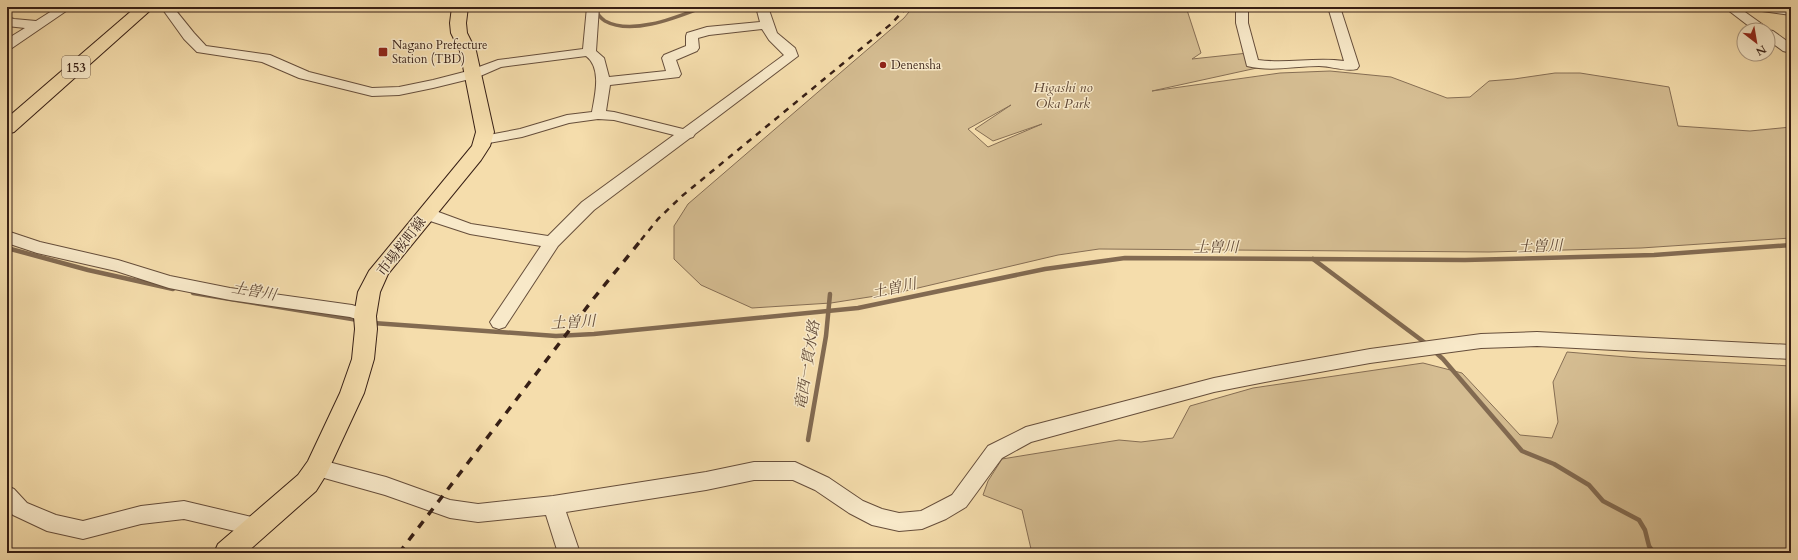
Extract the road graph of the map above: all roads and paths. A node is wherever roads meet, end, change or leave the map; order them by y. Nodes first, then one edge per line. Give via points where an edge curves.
1 (66, 7) edge
2 (146, 7) edge
3 (167, 7) edge
4 (460, 7) edge
5 (593, 7) edge
6 (762, 7) edge
7 (1242, 7) edge
8 (1334, 7) edge
9 (1730, 7) edge
10 (1762, 7) edge
11 (1791, 10) edge
12 (7, 20) edge
13 (1751, 22) edge
14 (39, 25) junction
15 (766, 25) junction
16 (1776, 40) edge
17 (7, 45) edge
18 (1791, 49) edge
19 (589, 52) junction
20 (473, 74) junction
21 (604, 82) junction
22 (598, 115) junction
23 (7, 128) edge
24 (688, 134) junction
25 (483, 140) junction
26 (426, 214) junction
27 (7, 237) edge
28 (552, 242) junction
29 (366, 322) junction
30 (500, 322) dead end
31 (1791, 352) edge
32 (317, 468) junction
33 (7, 495) edge
34 (553, 505) junction
35 (256, 527) junction
36 (227, 553) edge
37 (569, 553) edge

1 - 14 street
2 - 23 highway, 153
3 - 20 street via 202,49 264,58 304,75 372,92 399,91
4 - 20 main road, 市場桜町線 via 459,33 468,51
5 - 19 street
6 - 15 street
7 - 8 street via 1242,23 1252,63 1290,66 1309,62 1352,66
9 - 13 street
10 - 11 street
12 - 14 street via 11,23
14 - 17 street
15 - 21 street via 707,31 692,36 692,48 669,58 674,74
15 - 24 street via 776,41 790,51 791,56
16 - 18 street
19 - 20 street via 504,63
19 - 21 street via 597,58
20 - 25 main road, 市場桜町線 via 483,119
21 - 22 street
22 - 24 street via 614,116
22 - 25 street via 567,119 522,133
24 - 28 street via 588,206
25 - 26 main road, 市場桜町線 via 475,156
26 - 28 street via 470,229
26 - 29 main road, 市場桜町線 via 379,271 369,292
27 - 29 street via 169,282 230,294 352,311
28 - 30 street
29 - 32 main road, 市場桜町線 via 363,359 352,393
31 - 34 street via 1537,339 1481,341 1370,356 1214,385 1026,435 995,452 959,500 922,520 899,522 878,518 795,471 754,471
32 - 34 street via 386,486 450,509 478,513
32 - 35 main road, 市場桜町線 via 308,482
33 - 35 street via 20,509 54,524 83,530 141,515 184,510
34 - 37 street
35 - 36 main road, 市場桜町線

